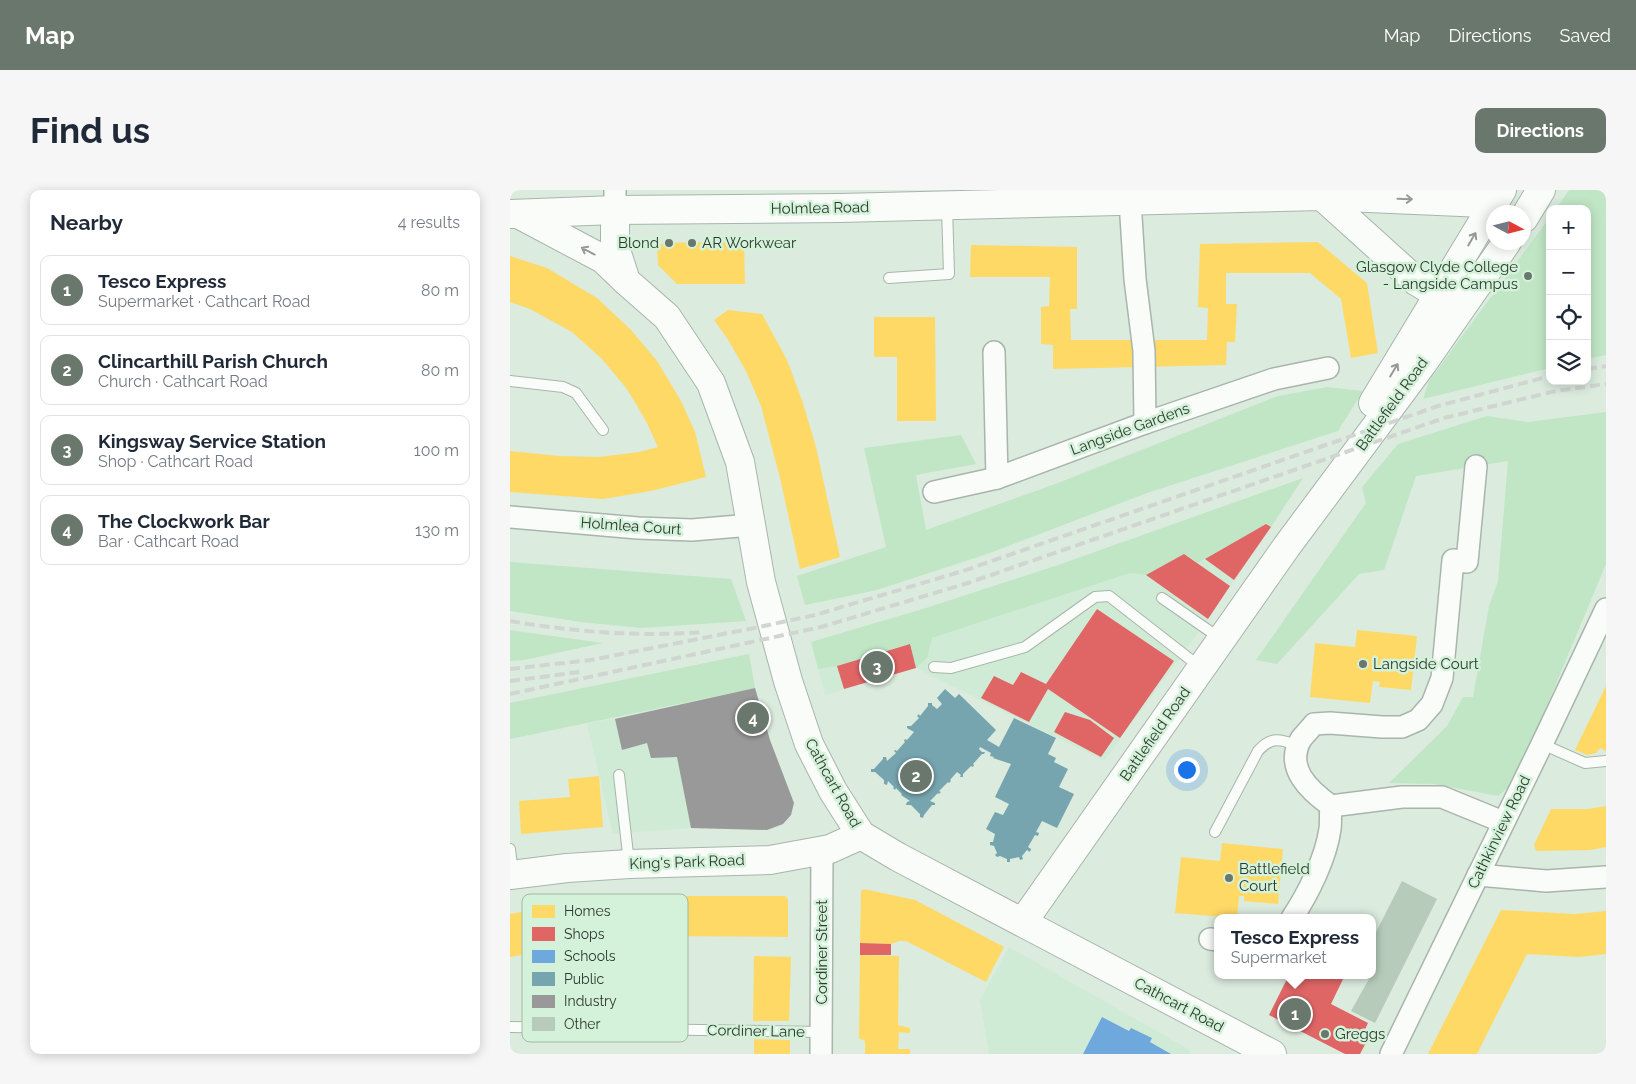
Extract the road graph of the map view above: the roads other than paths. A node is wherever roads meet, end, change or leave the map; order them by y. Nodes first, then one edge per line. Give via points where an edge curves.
1 (1542, 190) edge
2 (1319, 193) edge
3 (840, 199) edge
4 (615, 200) edge
5 (1130, 201) junction
6 (1496, 203) edge
7 (947, 206) junction
8 (1531, 207) edge
9 (514, 214) edge
10 (1499, 250) edge
11 (889, 278) dead end
12 (626, 280) junction
13 (1450, 302) junction
14 (994, 352) dead end
15 (1328, 368) dead end
16 (510, 381) edge
17 (1145, 423) junction
18 (603, 430) dead end
19 (1476, 466) dead end
20 (997, 478) junction
21 (934, 492) dead end
22 (510, 517) edge
23 (751, 525) junction
24 (1162, 598) dead end
25 (1606, 609) edge
26 (1221, 639) junction
27 (934, 667) dead end
28 (1201, 668) junction
29 (1542, 744) junction
30 (1299, 746) junction
31 (1606, 761) edge
32 (619, 775) dead end
33 (1331, 806) junction
34 (1503, 822) junction
35 (1215, 832) dead end
36 (861, 835) junction
37 (822, 850) junction
38 (629, 864) junction
39 (511, 866) edge
40 (1478, 874) junction
41 (1606, 877) edge
42 (1295, 914) edge
43 (1023, 922) junction
44 (688, 1030) edge
45 (822, 1032) junction
46 (821, 1054) edge
47 (1272, 1054) edge
48 (1390, 1054) edge

1 - 8 street
2 - 5 street, Holmlea Road
2 -> 6 street, Holmlea Road
2 - 13 street via 1416,281
3 - 4 street, Holmlea Road
3 - 7 street, Holmlea Road
4 - 9 street, Holmlea Road
4 - 12 street, Cathcart Road via 615,247
5 - 7 street, Holmlea Road
5 - 17 street via 1144,351
13 -> 6 street, Battlefield Road
7 - 11 lane via 949,274
12 -> 9 street, Cathcart Road via 603,259
10 - 13 street, Battlefield Road
12 - 23 street, Cathcart Road via 667,317 711,383 740,462
13 - 26 street, Battlefield Road via 1422,363
14 - 20 street
15 - 17 street, Langside Gardens via 1274,379
16 - 18 lane via 563,387 576,394
17 - 20 street, Langside Gardens
19 - 30 street via 1467,562 1453,560 1442,678 1432,704 1418,720 1402,727 1314,724
20 - 21 street, Langside Gardens
22 - 23 street, Holmlea Court via 647,529 692,530
23 - 36 street, Cathcart Road via 761,582 809,744
24 - 26 lane
25 - 29 street, Cathkinview Road
26 - 28 street, Battlefield Road
27 - 28 lane via 951,668 1025,648 1095,597 1110,596
28 - 43 street, Battlefield Road
29 - 31 lane via 1585,763
29 - 34 street, Cathkinview Road
30 - 33 street via 1295,759 1300,776 1312,793
30 - 35 lane via 1281,740 1264,744
32 - 38 lane
33 - 34 street via 1402,797 1442,797
33 - 42 street via 1326,848
34 - 40 street, Cathkinview Road
36 - 37 street, King's Park Road
36 - 43 street, Cathcart Road
37 - 38 street, King's Park Road via 770,860
37 - 45 street, Cordiner Street
38 - 39 street, King's Park Road via 567,868
40 - 41 street via 1546,881
40 - 48 street, Cathkinview Road
43 - 47 street, Cathcart Road
44 - 45 lane, Cordiner Lane
45 - 46 street, Cordiner Street

